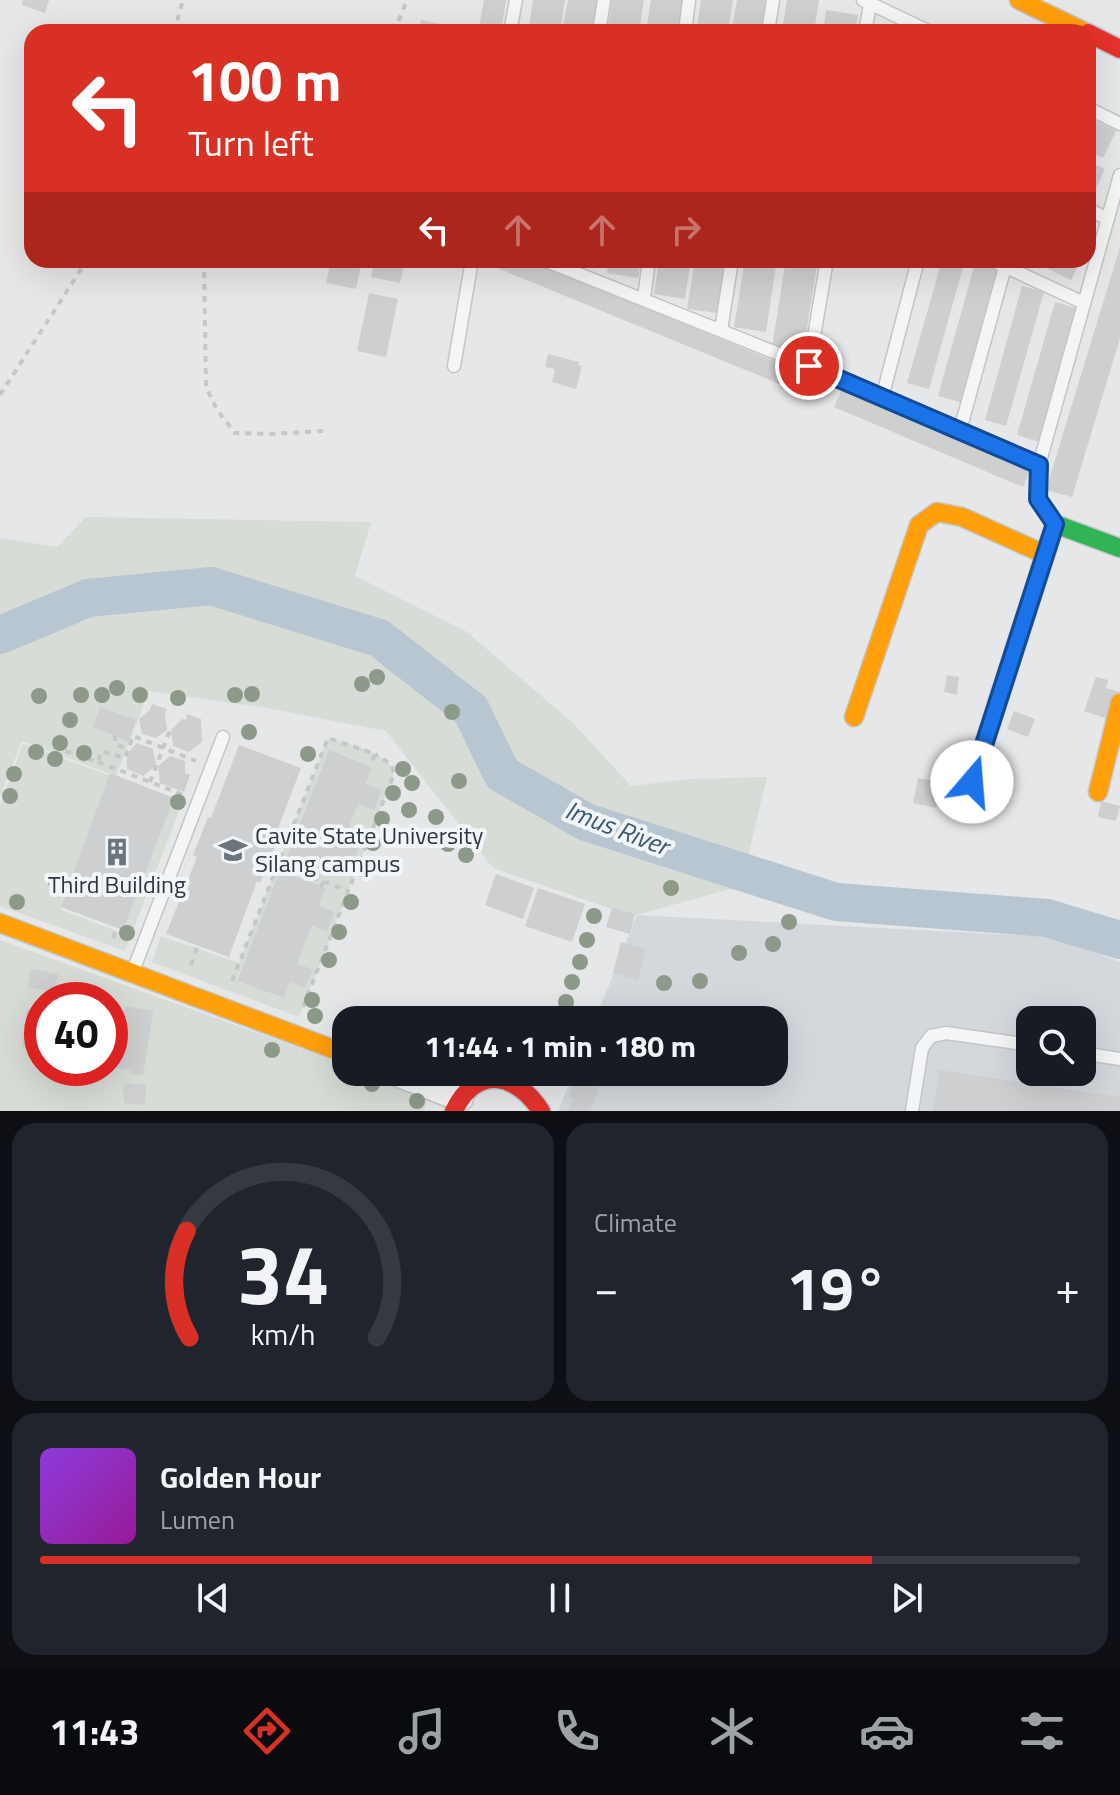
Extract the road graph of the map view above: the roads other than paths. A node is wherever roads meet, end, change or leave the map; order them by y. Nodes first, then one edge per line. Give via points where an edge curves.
1 (516, 0) edge
2 (604, 0) edge
3 (689, 0) edge
4 (773, 0) edge
5 (1019, 0) edge
6 (868, 1) edge
7 (512, 24) edge
8 (600, 24) edge
9 (686, 24) edge
10 (769, 24) edge
11 (866, 24) edge
12 (914, 24) edge
13 (1068, 24) edge
14 (1096, 37) edge
15 (1120, 49) edge
16 (1096, 112) edge
17 (1120, 124) edge
18 (1120, 175) edge
19 (1096, 213) edge
20 (1108, 219) junction
21 (1096, 261) edge
22 (471, 268) edge
23 (574, 268) edge
24 (648, 268) edge
25 (731, 268) edge
26 (826, 268) edge
27 (916, 268) edge
28 (1005, 268) edge
29 (1007, 268) edge
30 (1094, 268) edge
31 (644, 298) junction
32 (1084, 303) junction
33 (721, 330) junction
34 (454, 366) dead end
35 (809, 366) junction
36 (882, 398) junction
37 (960, 430) junction
38 (1039, 465) junction
39 (1055, 524) junction
40 (1120, 548) edge
41 (1044, 554) junction
42 (1120, 703) edge
43 (854, 717) dead end
44 (223, 737) dead end
45 (1098, 792) dead end
46 (942, 795) dead end
47 (0, 923) edge
48 (132, 974) junction
49 (1016, 1043) edge
50 (332, 1049) edge
51 (1096, 1055) edge
52 (1120, 1059) edge
53 (421, 1086) edge
54 (457, 1105) edge
55 (541, 1111) edge
56 (912, 1111) edge

1 - 7 lane
2 - 8 lane
3 - 9 lane
4 - 10 lane
5 - 13 street
6 - 11 lane
6 - 12 lane
14 - 15 street
16 - 17 lane
18 - 20 lane
19 - 20 lane
20 - 21 lane
22 - 34 lane
23 - 31 lane
24 - 31 lane
25 - 33 lane
26 - 35 lane
27 - 36 lane
28 - 37 lane
29 - 32 lane
30 - 32 lane
31 - 33 lane
32 - 38 lane
33 - 35 lane
35 - 36 lane
36 - 37 lane
37 - 38 lane
38 - 39 lane via 1038,499
39 - 40 street
39 - 41 street
41 - 43 street via 962,517 937,512 919,525
41 - 46 street via 972,782
42 - 45 street
44 - 48 lane
47 - 48 street
48 - 50 street
49 - 56 lane via 946,1033 931,1036 922,1048
51 - 52 lane
53 - 54 street
54 - 55 street via 476,1083 498,1078 520,1084

